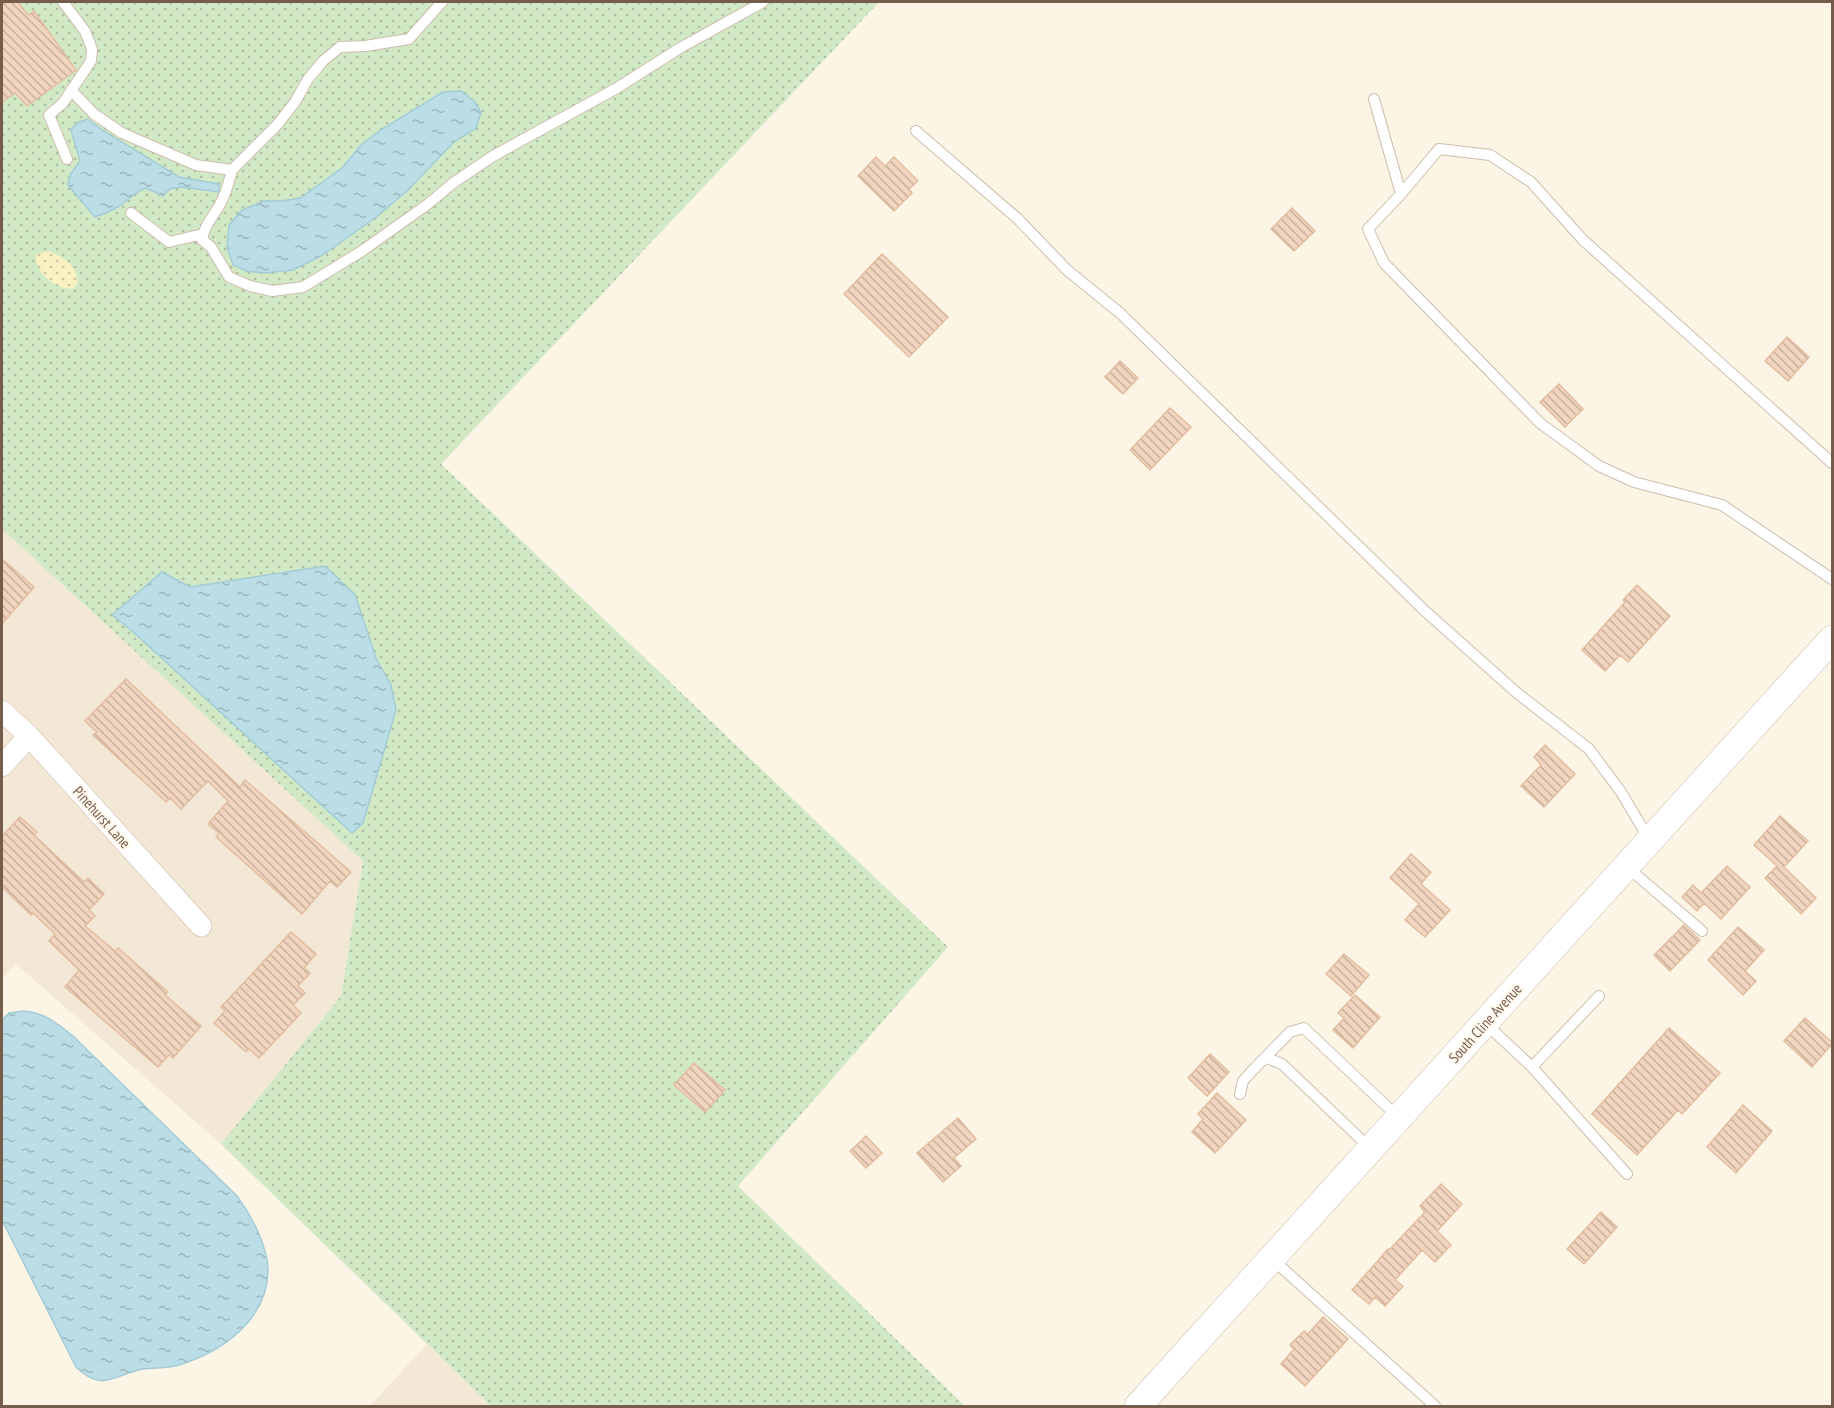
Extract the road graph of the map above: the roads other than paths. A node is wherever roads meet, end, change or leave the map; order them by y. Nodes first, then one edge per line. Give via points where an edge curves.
1 (63, 2) edge
2 (442, 2) edge
3 (763, 2) edge
4 (71, 90) junction
5 (1374, 99) dead end
6 (916, 131) dead end
7 (67, 159) dead end
8 (232, 170) junction
9 (1401, 194) junction
10 (131, 213) dead end
11 (203, 234) junction
12 (1833, 463) edge
13 (1833, 579) edge
14 (1833, 639) edge
15 (2, 711) edge
16 (29, 736) junction
17 (2, 766) edge
18 (1650, 841) junction
19 (1626, 867) junction
20 (201, 926) dead end
21 (1702, 931) dead end
22 (1599, 996) dead end
23 (1485, 1024) junction
24 (1267, 1058) junction
25 (1532, 1067) junction
26 (1240, 1094) dead end
27 (1398, 1118) junction
28 (1371, 1148) junction
29 (1628, 1174) dead end
30 (1271, 1258) junction
31 (1138, 1407) edge
32 (1435, 1407) edge

1 - 4 lane via 85,31 92,50 91,61
2 - 8 lane via 409,39 340,47 322,61 283,118
3 - 11 lane via 493,156 362,251 303,287 272,291 229,277 211,247 202,240
4 - 7 lane via 49,115
4 - 8 lane via 94,114 122,133 196,165
5 - 9 lane
6 - 18 lane via 1018,219 1067,270 1120,313 1425,610 1517,693 1589,749
8 - 11 lane via 219,206
9 - 12 lane via 1439,149 1490,155 1531,182 1583,240
9 - 13 lane via 1368,229 1384,263 1540,423 1599,466 1634,482 1722,506
10 - 11 lane via 170,242
14 - 18 street, South Cline Avenue
15 - 16 street, Pinehurst Lane
16 - 17 street
16 - 20 street, Pinehurst Lane
18 - 19 street, South Cline Avenue
19 - 21 lane
19 - 23 street, South Cline Avenue
22 - 25 lane
23 - 25 lane
23 - 27 street, South Cline Avenue
24 - 26 lane via 1243,1081
24 - 27 lane via 1290,1032 1304,1028
24 - 28 lane via 1282,1064
25 - 29 lane
27 - 28 street, South Cline Avenue
28 - 30 street, South Cline Avenue
30 - 31 street, South Cline Avenue
30 - 32 lane

